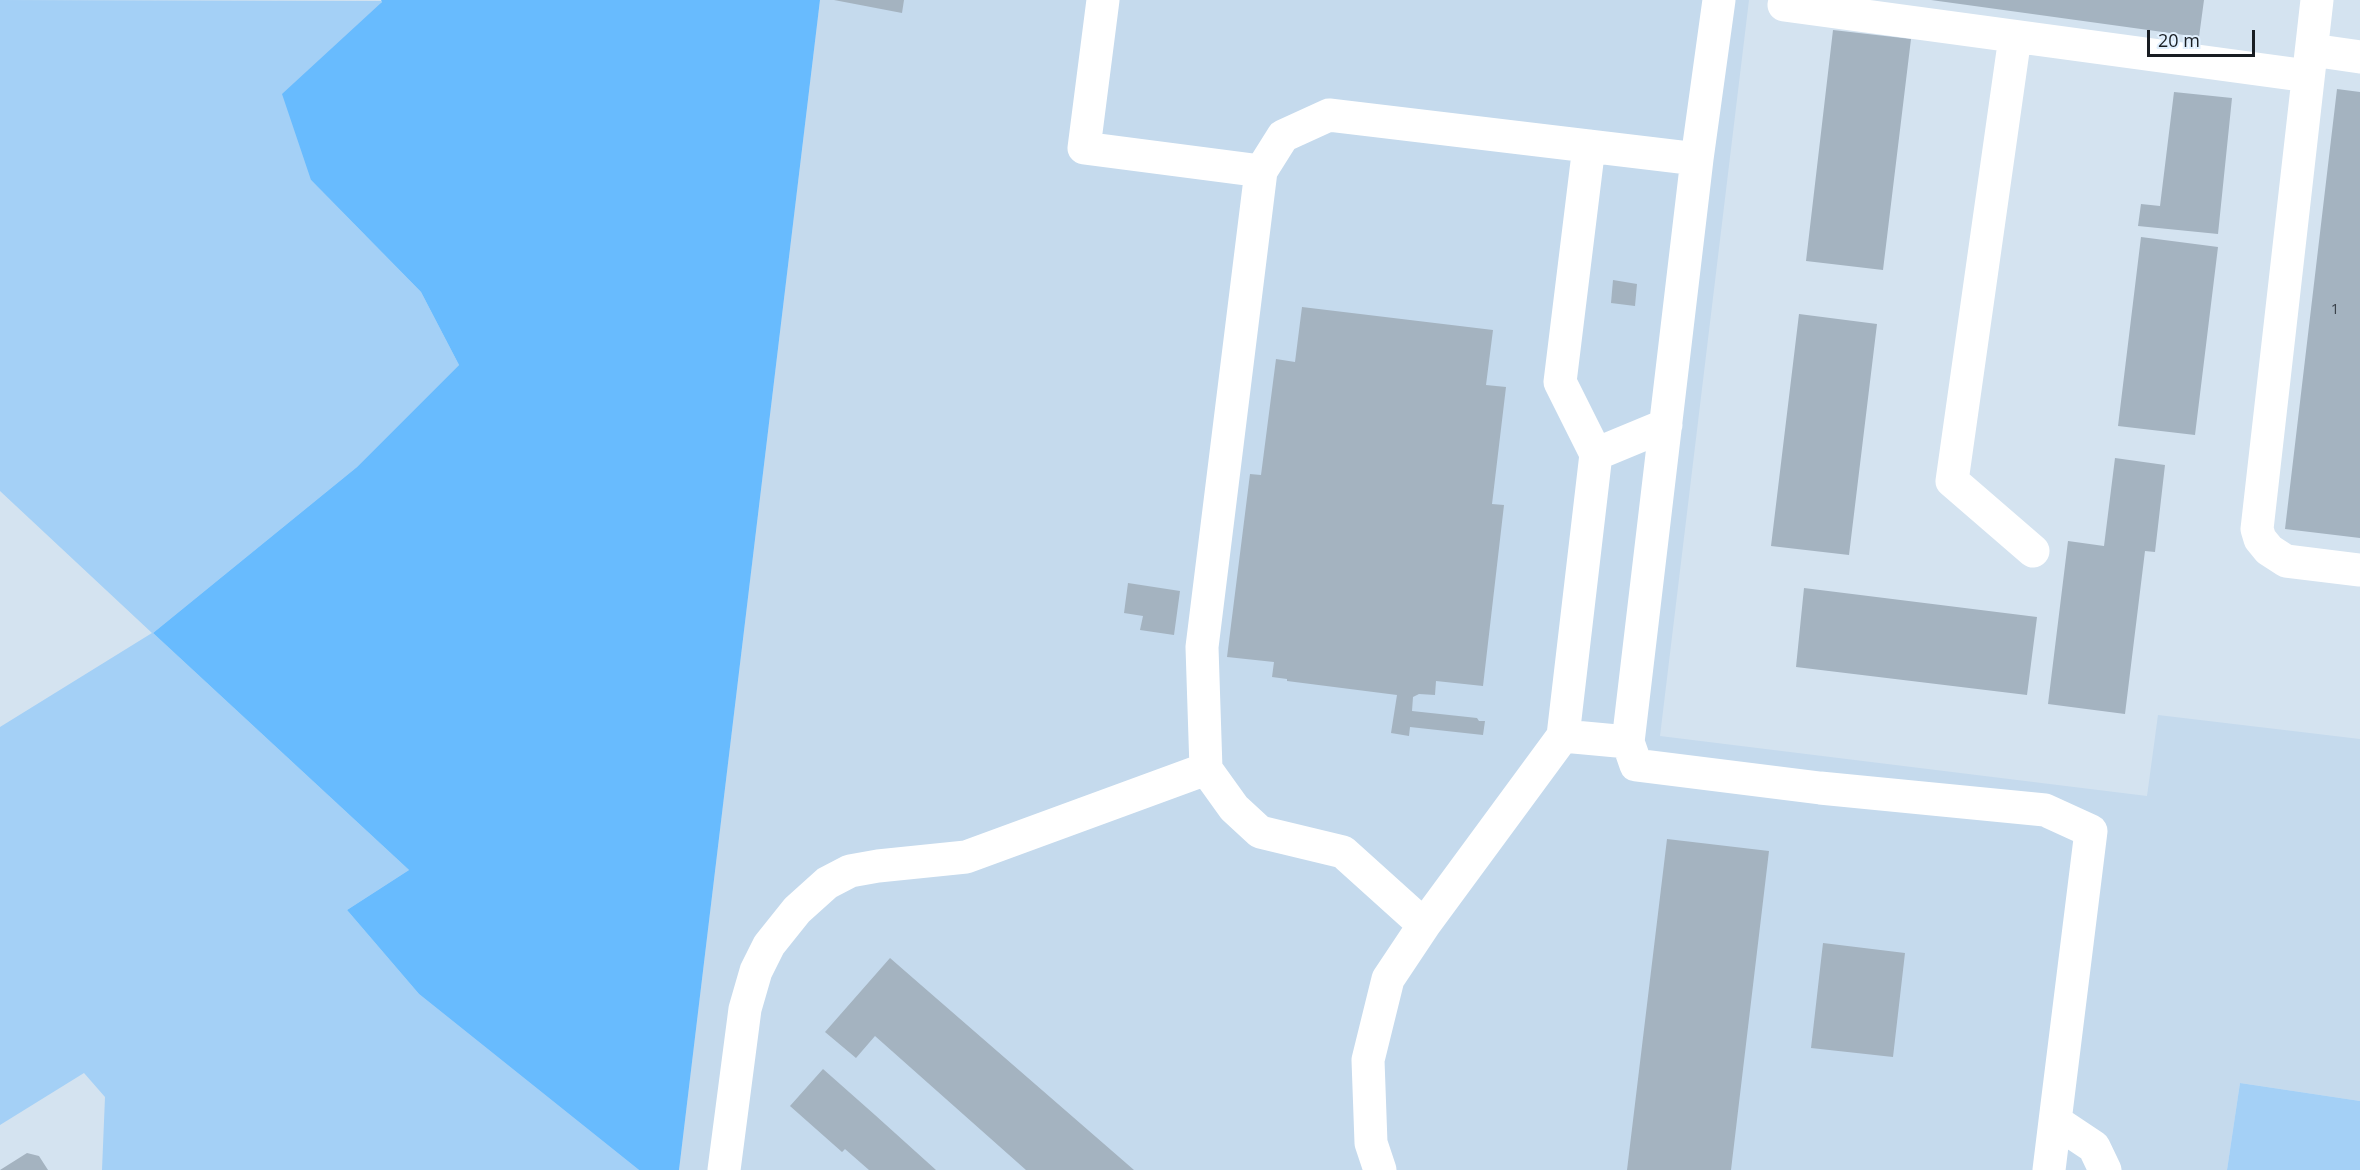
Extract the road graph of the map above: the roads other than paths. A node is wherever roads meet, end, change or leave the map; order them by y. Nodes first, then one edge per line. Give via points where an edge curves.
1 (1103, 0) edge
2 (1719, 0) edge
3 (2318, 0) edge
4 (1784, 5) dead end
5 (2015, 37) junction
6 (2360, 57) edge
7 (2310, 63) junction
8 (1589, 146) junction
9 (1697, 159) junction
10 (1261, 171) junction
11 (1666, 425) junction
12 (1596, 454) junction
13 (2033, 551) dead end
14 (2360, 570) edge
15 (1563, 736) junction
16 (1628, 742) junction
17 (1206, 768) junction
18 (1424, 925) junction
19 (2055, 1121) junction
20 (724, 1170) edge
21 (1380, 1170) edge
22 (2049, 1170) edge
23 (2105, 1170) edge

1 - 10 lane via 1084,148
2 - 9 lane
3 - 7 lane
4 - 5 lane
5 - 7 lane
5 - 13 lane via 1953,481
6 - 7 lane
7 - 14 lane via 2257,529 2260,539 2286,561
8 - 9 lane
8 - 10 lane via 1329,115 1283,136
8 - 12 lane via 1560,382
9 - 11 lane
10 - 17 lane via 1202,648
11 - 12 lane
11 - 16 lane
12 - 15 lane
15 - 16 lane
15 - 18 lane
16 - 19 lane via 1636,765 2045,810 2091,831
17 - 18 lane via 1234,808 1260,832 1343,852
17 - 20 lane via 966,857 850,871 827,883 769,945 756,971 745,1009
18 - 21 lane via 1388,980 1368,1060 1371,1143
19 - 22 lane
19 - 23 lane via 2094,1147

